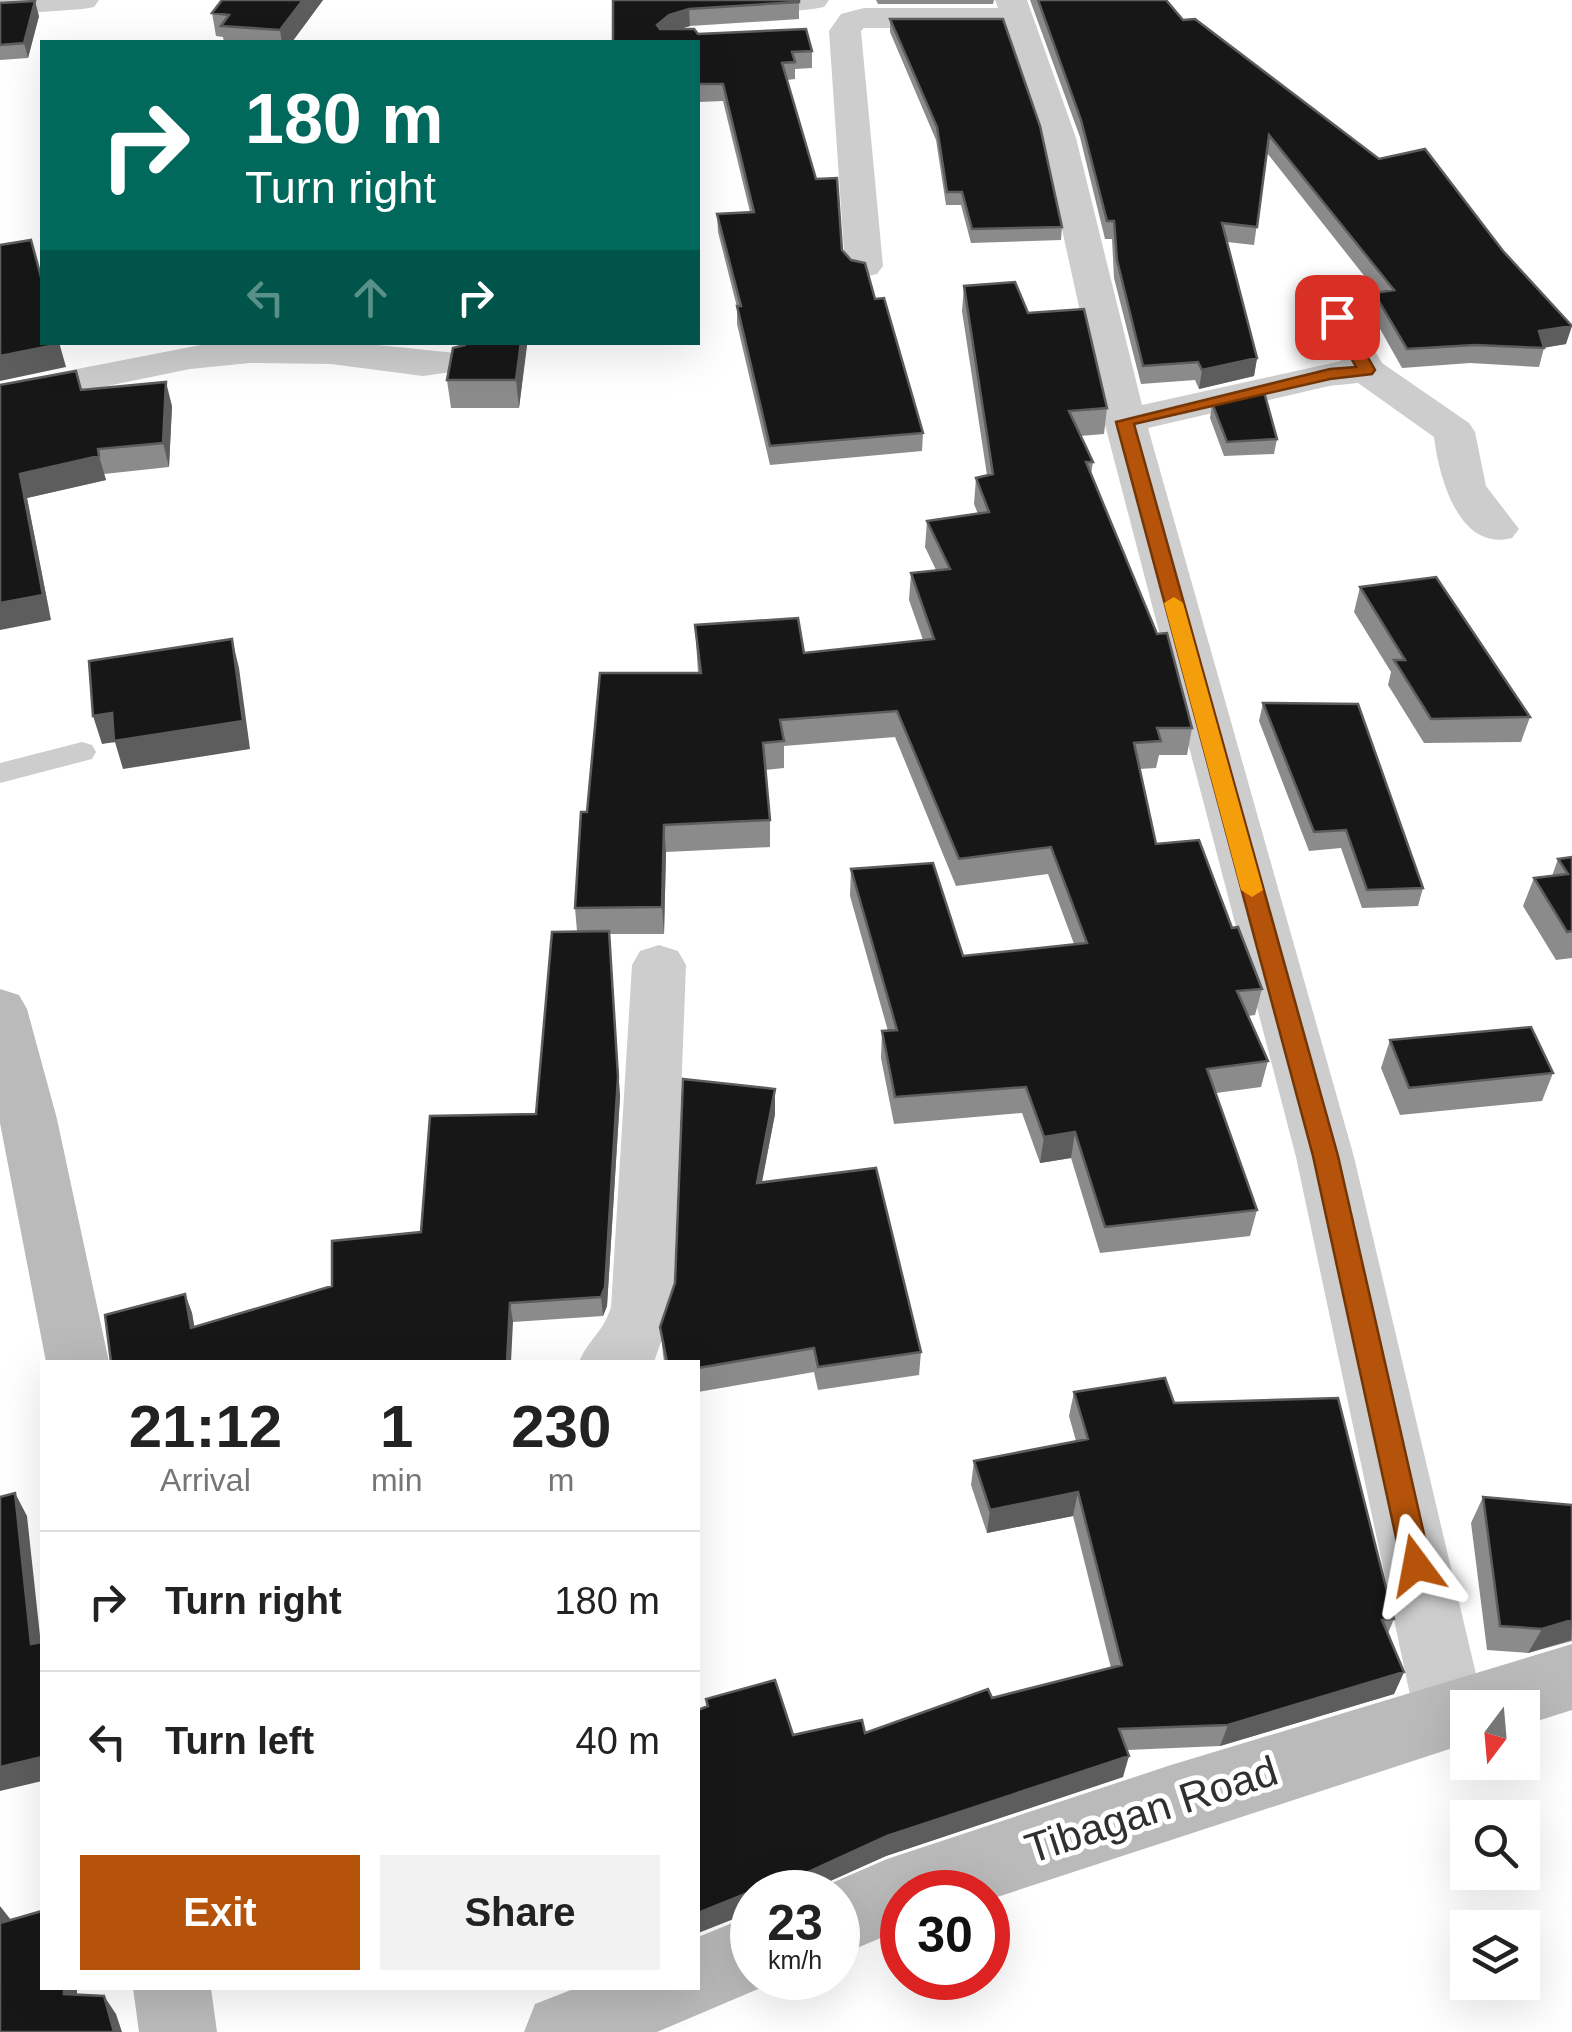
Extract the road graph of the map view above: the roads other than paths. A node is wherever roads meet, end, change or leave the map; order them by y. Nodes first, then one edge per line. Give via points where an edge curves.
1 (83, 0) edge
2 (813, 0) edge
3 (0, 6) edge
4 (1014, 9) edge
5 (844, 31) junction
6 (864, 266) edge
7 (1337, 317) dead end
8 (450, 362) edge
9 (1366, 370) junction
10 (0, 396) edge
11 (1125, 422) junction
12 (1497, 529) dead end
13 (82, 752) dead end
14 (0, 773) edge
15 (659, 965) dead end
16 (0, 1009) edge
17 (78, 1360) edge
18 (613, 1360) edge
19 (1572, 1676) edge
20 (1458, 1690) edge
21 (1527, 1690) edge
22 (1450, 1714) edge
23 (860, 1909) edge
24 (730, 1962) edge
25 (700, 1975) edge
26 (172, 1990) edge
27 (665, 1990) edge
28 (178, 2032) edge
29 (563, 2032) edge

1 - 3 street
2 - 5 street via 711,23
4 - 5 street via 864,18
4 - 11 street via 1060,138
5 - 6 street
7 - 9 street
8 - 10 street via 250,351
9 - 11 street
9 - 12 street via 1454,432 1462,486
11 - 20 street via 1326,1156
13 - 14 lane
15 - 18 street via 642,1307 631,1346
16 - 17 street
19 - 21 street, Tibagan Road
22 - 23 street, Tibagan Road
24 - 25 street
26 - 28 street
27 - 29 street

